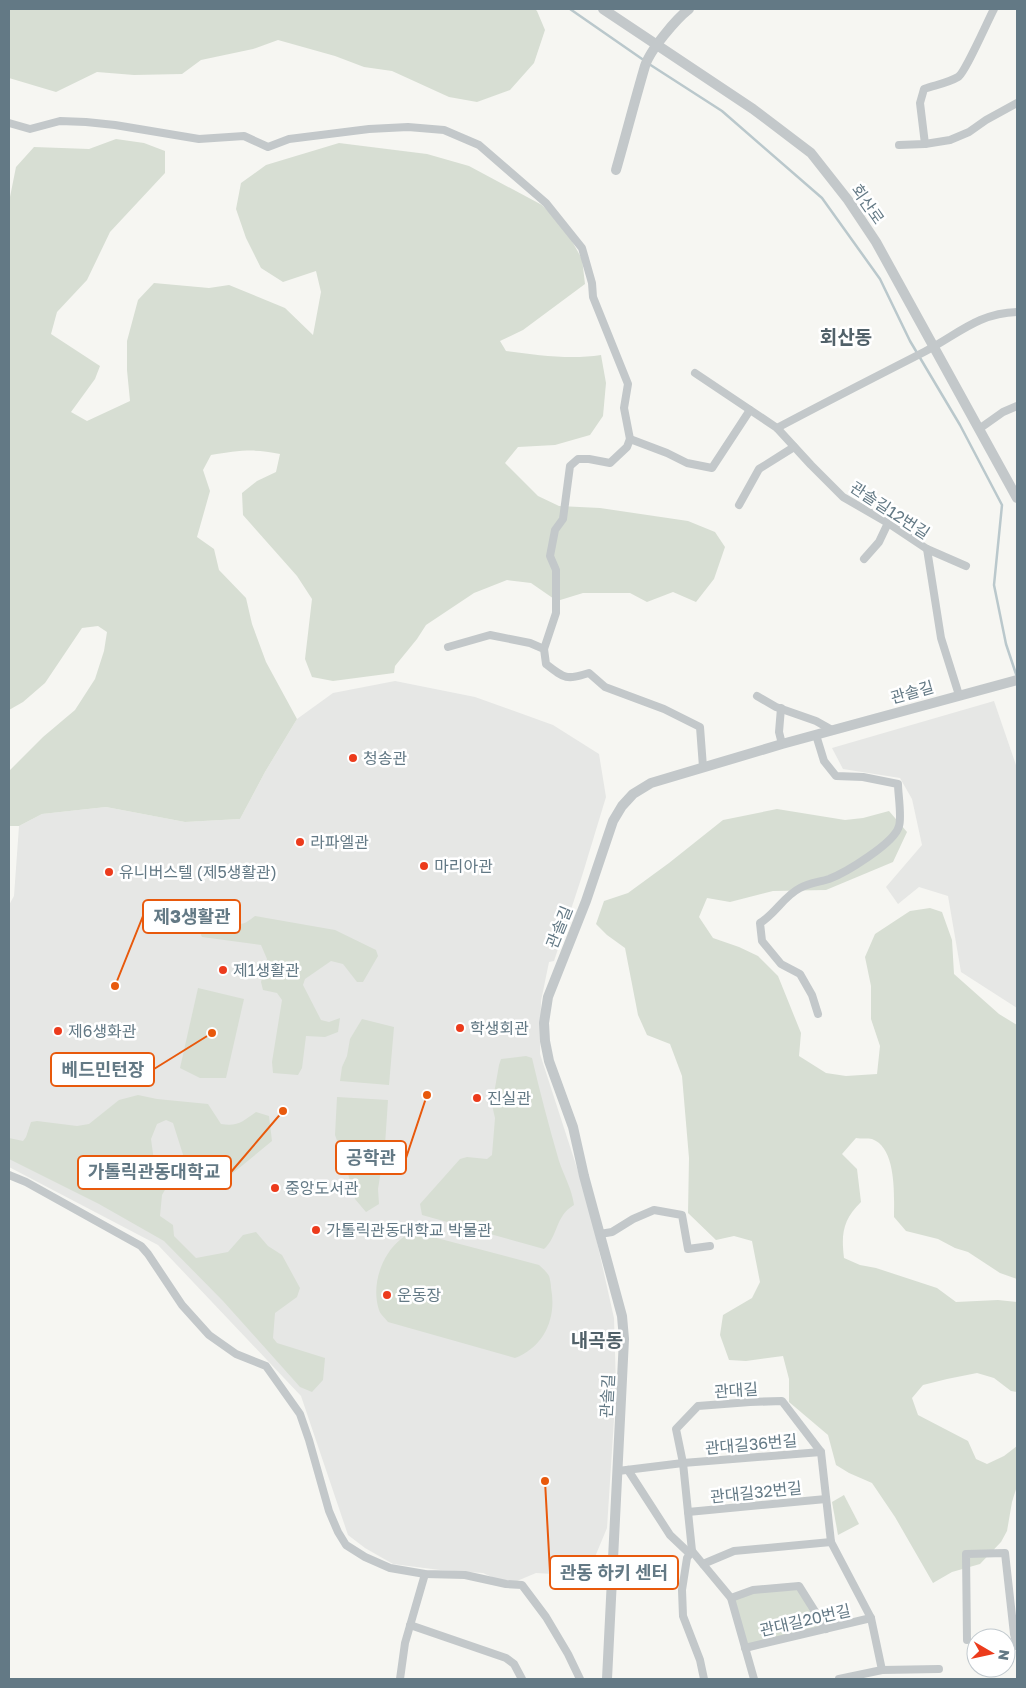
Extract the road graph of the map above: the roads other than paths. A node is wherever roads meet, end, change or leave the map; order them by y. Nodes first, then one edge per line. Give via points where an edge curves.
1 (603, 9) edge
2 (689, 9) edge
3 (994, 9) edge
4 (658, 45) junction
5 (1017, 104) edge
6 (9, 123) edge
7 (925, 144) junction
8 (899, 145) dead end
9 (616, 170) dead end
10 (1017, 312) edge
11 (934, 346) junction
12 (695, 373) dead end
13 (1017, 406) edge
14 (750, 410) junction
15 (777, 428) junction
16 (979, 429) junction
17 (630, 440) junction
18 (794, 447) junction
19 (1017, 498) edge
20 (739, 505) dead end
21 (888, 523) junction
22 (927, 549) junction
23 (864, 559) dead end
24 (966, 566) dead end
25 (448, 647) dead end
26 (544, 650) junction
27 (1015, 680) edge
28 (959, 695) junction
29 (757, 696) dead end
30 (781, 708) junction
31 (832, 730) junction
32 (816, 735) junction
33 (782, 744) junction
34 (703, 767) junction
35 (818, 1014) dead end
36 (9, 1175) edge
37 (600, 1234) junction
38 (710, 1246) dead end
39 (821, 1452) junction
40 (683, 1463) junction
41 (623, 1471) junction
42 (826, 1498) junction
43 (688, 1512) junction
44 (831, 1542) junction
45 (691, 1552) junction
46 (703, 1564) junction
47 (426, 1574) junction
48 (731, 1598) junction
49 (871, 1618) junction
50 (410, 1625) junction
51 (967, 1628) edge
52 (1015, 1628) edge
53 (826, 1629) junction
54 (745, 1648) junction
55 (939, 1669) dead end
56 (882, 1670) junction
57 (400, 1679) edge
58 (522, 1679) edge
59 (580, 1679) edge
60 (607, 1679) edge
61 (704, 1679) edge
62 (754, 1679) edge
63 (839, 1679) edge

1 - 4 street, 회산로
2 - 4 street
3 - 7 street via 959,77 924,89 920,103
4 - 9 street via 645,67
4 - 11 street, 회산로 via 811,153 876,242
5 - 7 street via 969,132 950,140
6 - 17 street via 30,129 60,121 86,122 199,139 244,136 268,147 289,139 408,127 444,130 478,145 546,203 582,248 593,297 628,384 624,408
7 - 8 street
10 - 11 street via 1002,313 972,323
11 - 15 street
11 - 16 street, 회산로
12 - 14 street, 관솔길12번길
13 - 16 street
14 - 15 street, 관솔길12번길
14 - 17 street via 712,468 687,463
15 - 18 street, 관솔길12번길
16 - 19 street, 회산로
17 - 26 street via 610,463 578,459 570,466 563,519 555,530 550,556 556,570 556,613
18 - 20 street via 759,469
18 - 21 street, 관솔길12번길 via 843,497
21 - 22 street, 관솔길12번길
21 - 23 street via 879,542
22 - 24 street
22 - 28 street, 관솔길12번길 via 941,638
25 - 26 street via 490,636 530,643
26 - 34 street via 546,664 558,674 571,679 589,673 605,687 664,709 700,727
27 - 28 street, 관솔길
28 - 31 street, 관솔길
29 - 30 street
30 - 31 street
30 - 33 street via 779,732
31 - 32 street, 관솔길
32 - 33 street, 관솔길
32 - 35 street via 824,761 836,776 898,784 900,827 889,842 850,868 789,895 771,917 760,923 762,941 781,964 800,974
33 - 34 street, 관솔길
34 - 37 street, 관솔길 via 651,782 622,806 606,839 586,901 548,997 545,1041 555,1081 573,1127
36 - 47 street via 141,1246 182,1305 209,1335 236,1354 266,1366 300,1414 329,1511 346,1544 380,1565
37 - 38 street via 612,1232 633,1218 654,1210 682,1215 688,1249
37 - 41 street, 관솔길 via 622,1316
39 - 40 street, 관대길36번길
39 - 40 street, 관대길 via 782,1401 741,1402 698,1406 676,1429
39 - 42 street
40 - 41 street
40 - 43 street, 관대길
41 - 45 street via 670,1534
41 - 60 street, 관솔길
42 - 43 street, 관대길32번길
42 - 44 street
43 - 45 street, 관대길
44 - 46 street via 734,1552
44 - 49 street
45 - 46 street
45 - 61 street via 687,1558 682,1590 683,1616
46 - 48 street
47 - 50 street
47 - 59 street via 464,1575 522,1585 546,1617
48 - 53 street via 753,1590 799,1586
48 - 54 street
49 - 53 street, 관대길20번길
49 - 56 street
50 - 57 street
50 - 58 street via 506,1658 514,1664
51 - 52 street via 966,1554 1005,1554
53 - 54 street, 관대길20번길
54 - 62 street
55 - 56 street
56 - 63 street

